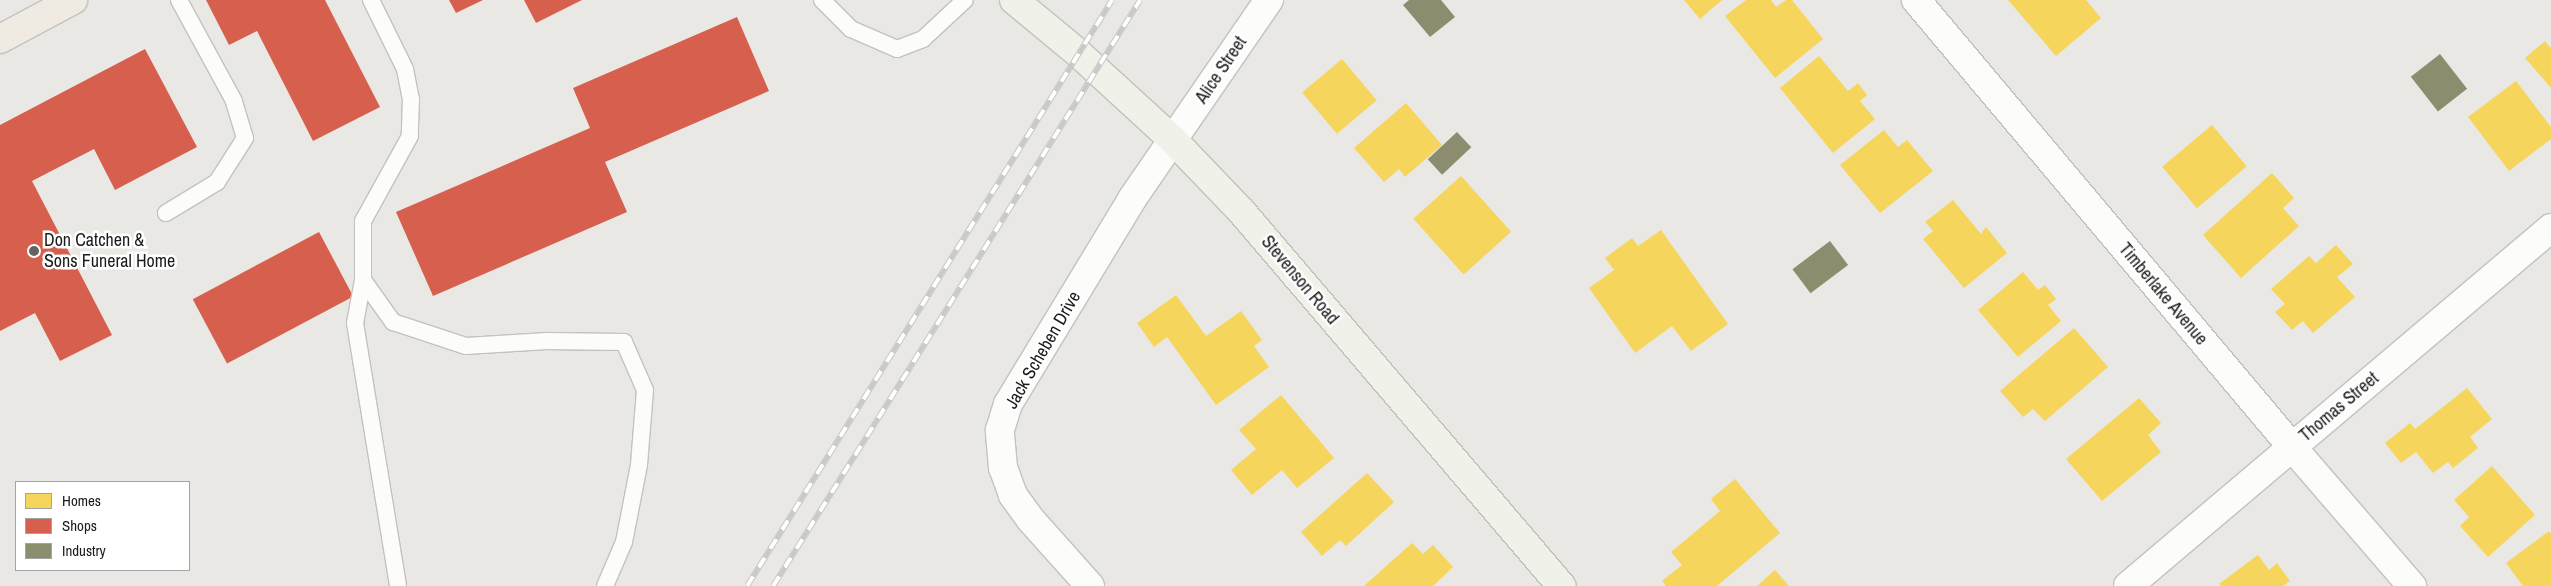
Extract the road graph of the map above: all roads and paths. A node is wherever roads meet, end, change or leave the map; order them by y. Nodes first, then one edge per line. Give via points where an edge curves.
1 (72, 0) edge
2 (179, 0) edge
3 (371, 0) edge
4 (822, 0) edge
5 (965, 0) edge
6 (1014, 0) edge
7 (1269, 0) edge
8 (1916, 0) edge
9 (0, 39) edge
10 (1173, 140) junction
11 (166, 213) dead end
12 (2551, 228) edge
13 (363, 280) junction
14 (2292, 447) junction
15 (398, 586) edge
16 (605, 586) edge
17 (1090, 586) edge
18 (1561, 586) edge
19 (2128, 586) edge
20 (2412, 586) edge

1 - 9 main road
2 - 11 lane via 234,101 245,138 217,182
3 - 13 lane via 405,69 411,99 410,136 363,220
4 - 5 lane via 851,29 897,49 923,39
6 - 10 main road, Stevenson Road
7 - 10 street, Alice Street
8 - 14 street, Timberlake Avenue
10 - 17 street, Jack Scheben Drive via 1132,199 1013,396 1000,430 1003,468 1013,495
10 - 18 main road, Stevenson Road via 1242,212
12 - 14 street, Thomas Street
13 - 15 lane via 355,323
13 - 16 lane via 393,322 466,346 547,341 624,342 645,390 640,456 624,542
14 - 19 street, Thomas Street
14 - 20 street, Timberlake Avenue

